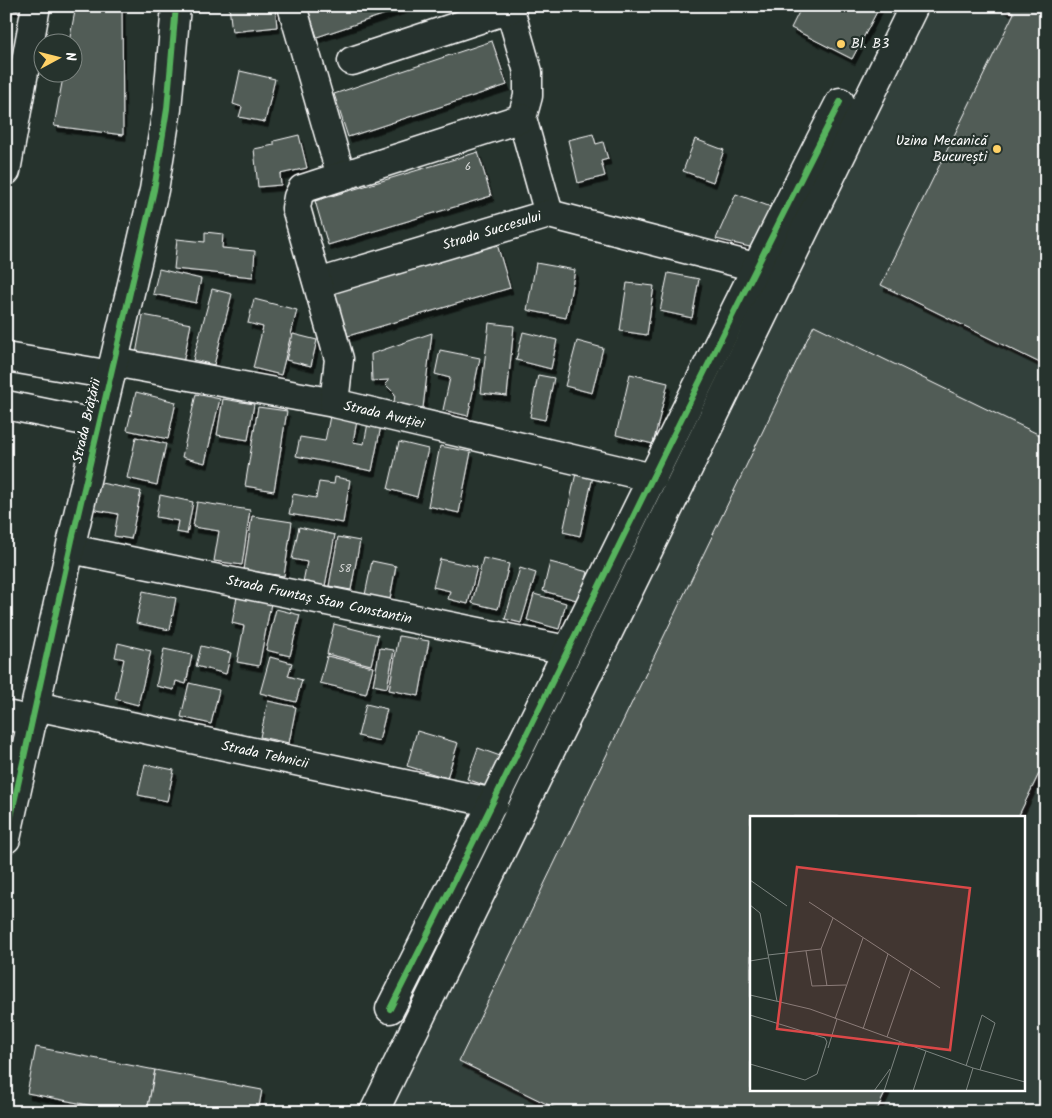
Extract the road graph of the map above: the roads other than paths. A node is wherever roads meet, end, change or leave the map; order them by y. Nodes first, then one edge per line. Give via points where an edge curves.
1 (36, 6) edge
2 (176, 6) edge
3 (292, 6) edge
4 (914, 6) edge
5 (509, 8) edge
6 (352, 61) dead end
7 (840, 102) dead end
8 (522, 118) junction
9 (6, 171) edge
10 (341, 176) junction
11 (549, 214) junction
12 (755, 267) junction
13 (318, 283) junction
14 (6, 357) edge
15 (112, 368) junction
16 (334, 403) junction
17 (6, 405) edge
18 (99, 424) junction
19 (653, 478) junction
20 (71, 549) junction
21 (567, 650) junction
22 (34, 714) junction
23 (6, 715) edge
24 (11, 794) edge
25 (494, 803) junction
26 (6, 839) edge
27 (390, 1009) dead end
28 (374, 1112) edge

1 - 9 street
2 - 15 street, Strada Brățării via 167,109 156,182
3 - 10 street
4 - 28 street
5 - 6 street
5 - 8 street via 528,72 528,96
7 - 12 street
8 - 10 street
8 - 11 street
10 - 13 street via 302,189 298,196 296,208
11 - 12 street, Strada Succesului
11 - 13 street, Strada Succesului
12 - 19 street
13 - 16 street via 339,359
14 - 15 street, Strada Avuției
15 - 16 street, Strada Avuției
15 - 18 street, Strada Brățării
16 - 19 street, Strada Avuției
17 - 18 street
18 - 20 street, Strada Brățării
19 - 21 street
20 - 21 street, Strada Fruntaș Stan Constantin
20 - 22 street, Strada Brățării
21 - 25 street
22 - 23 street, Strada Tehnicii
22 - 24 street, Strada Brățării
22 - 25 street, Strada Tehnicii
24 - 26 street, Strada Brățării
25 - 27 street

